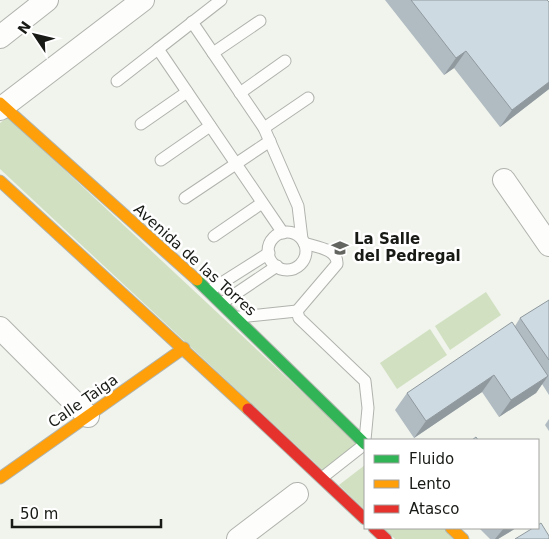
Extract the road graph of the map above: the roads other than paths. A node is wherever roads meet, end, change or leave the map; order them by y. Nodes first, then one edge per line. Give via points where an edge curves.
1 (47, 0) edge
2 (143, 0) edge
3 (221, 0) edge
4 (192, 22) junction
5 (260, 22) dead end
6 (0, 37) edge
7 (158, 49) junction
8 (213, 53) junction
9 (285, 61) dead end
10 (118, 81) dead end
11 (187, 92) junction
12 (240, 93) junction
13 (308, 98) dead end
14 (1, 106) edge
15 (140, 124) dead end
16 (210, 126) junction
17 (264, 128) junction
18 (270, 141) junction
19 (161, 160) dead end
20 (236, 165) junction
21 (504, 180) dead end
22 (0, 181) edge
23 (185, 198) dead end
24 (262, 203) junction
25 (282, 233) junction
26 (214, 236) dead end
27 (303, 241) junction
28 (549, 245) edge
29 (269, 253) junction
30 (277, 266) junction
31 (209, 291) junction
32 (222, 303) junction
33 (297, 311) junction
34 (236, 317) junction
35 (0, 328) edge
36 (184, 348) junction
37 (88, 416) junction
38 (365, 439) edge
39 (364, 442) edge
40 (364, 444) edge
41 (323, 477) junction
42 (0, 478) edge
43 (297, 494) dead end
44 (364, 518) edge
45 (375, 529) edge
46 (452, 529) edge
47 (248, 536) edge
48 (386, 539) edge
49 (463, 539) edge

1 - 6 street
2 - 14 street
3 - 4 lane
4 - 7 lane
4 - 8 lane
5 - 8 lane
7 - 10 lane
7 - 11 lane
8 - 12 lane
9 - 12 lane
11 - 15 lane
11 - 16 lane
12 - 17 lane
13 - 17 lane
14 - 31 street, Avenida de las Torres
16 - 19 lane
16 - 20 lane
17 - 18 lane
18 - 20 lane
18 - 27 lane via 298,206
20 - 23 lane
20 - 24 lane
21 - 28 street
22 - 36 street
24 - 25 lane
24 - 26 lane
25 - 27 lane via 293,233
25 - 29 lane via 273,238
27 - 30 lane via 304,258 298,267 287,270
27 - 33 lane via 334,253 337,264
29 - 30 lane
29 - 31 lane
30 - 32 lane
31 - 32 street, Avenida de las Torres
32 - 34 street, Avenida de las Torres
33 - 34 lane
33 - 38 lane via 299,318 365,381 368,408
34 - 39 street, Avenida de las Torres
35 - 37 street
36 - 37 street, Calle Taiga
36 - 41 street
37 - 42 street, Calle Taiga
40 - 41 lane
41 - 44 street
43 - 47 street
45 - 48 street
46 - 49 street

